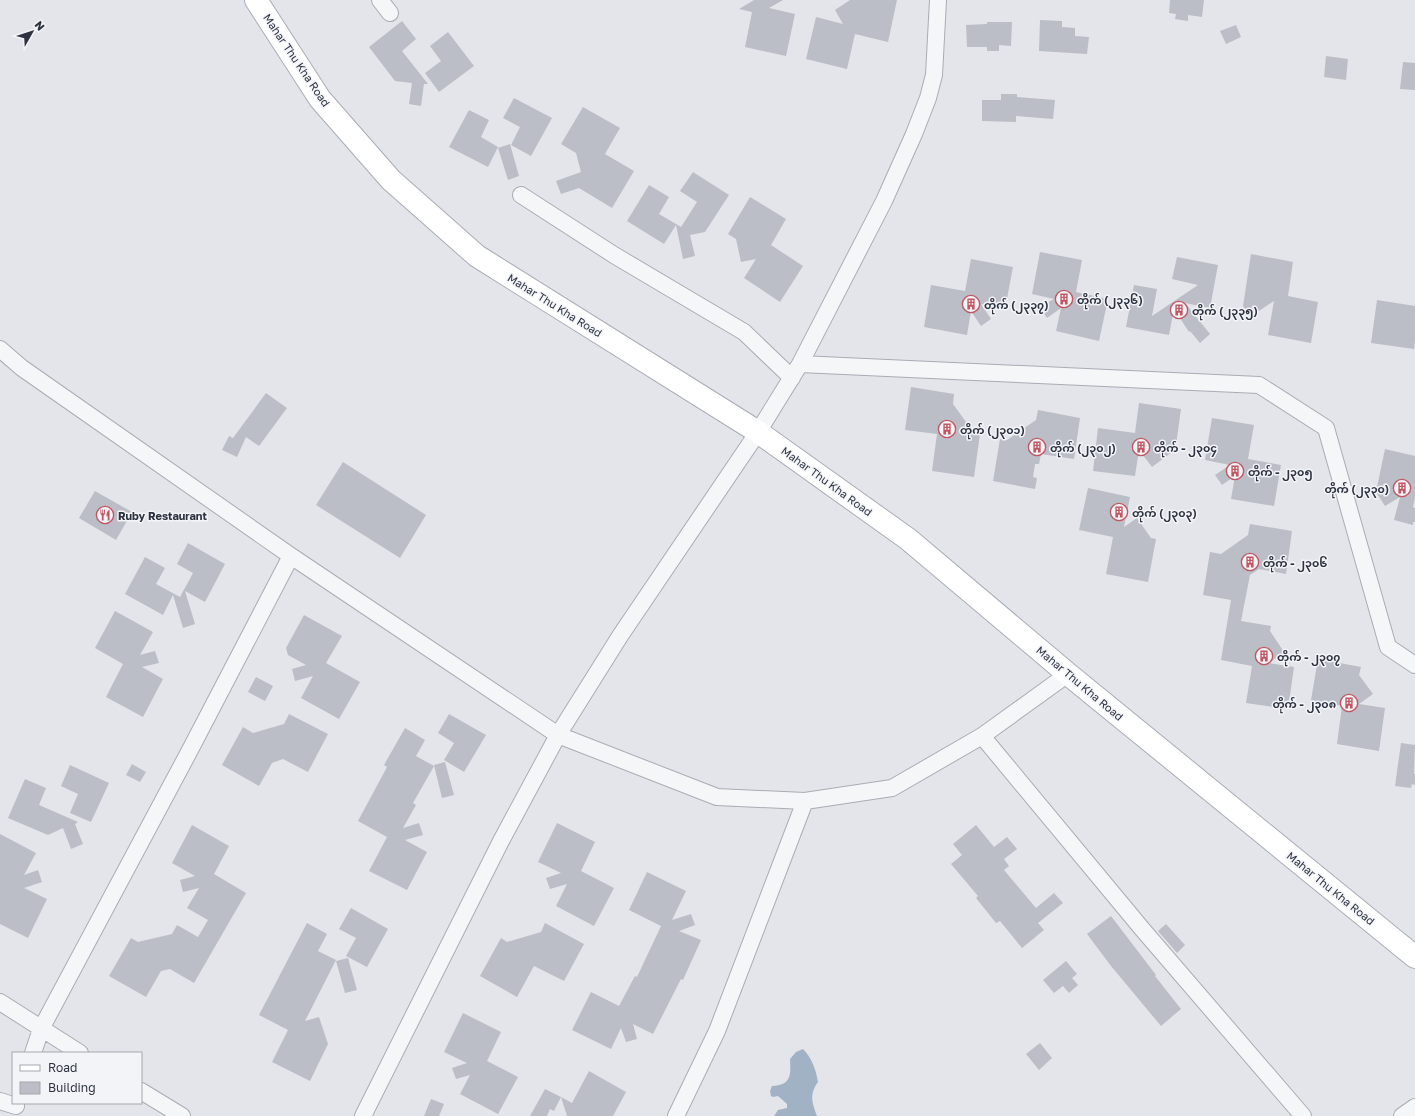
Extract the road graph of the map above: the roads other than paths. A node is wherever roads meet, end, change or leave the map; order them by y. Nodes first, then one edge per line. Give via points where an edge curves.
1 (256, 0) edge
2 (380, 0) edge
3 (938, 0) edge
4 (390, 12) dead end
5 (522, 195) dead end
6 (0, 349) edge
7 (800, 364) junction
8 (792, 378) junction
9 (758, 432) junction
10 (291, 556) junction
11 (1415, 665) edge
12 (1068, 674) junction
13 (558, 735) junction
14 (982, 736) junction
15 (805, 801) junction
16 (1415, 957) edge
17 (0, 1002) edge
18 (41, 1029) junction
19 (33, 1052) edge
20 (78, 1052) edge
21 (142, 1092) edge
22 (0, 1101) edge
23 (1415, 1107) edge
24 (15, 1108) edge
25 (182, 1116) edge
26 (363, 1116) edge
27 (676, 1116) edge
28 (1303, 1116) edge
29 (1402, 1116) edge

1 - 9 main road, Mahar Thu Kha Road via 320,99 391,180 477,256
2 - 4 street
3 - 7 street via 934,75 928,98 884,201
5 - 8 street via 614,255 744,332
6 - 10 street via 22,368
7 - 8 street
7 - 11 street via 1259,385 1326,428 1388,647
8 - 9 street
9 - 12 main road, Mahar Thu Kha Road via 908,539
9 - 13 street via 620,636
10 - 13 street
10 - 18 street
12 - 14 street
12 - 16 main road, Mahar Thu Kha Road
13 - 15 street via 717,797
13 - 26 street via 501,841
14 - 15 street via 892,788
14 - 28 street via 1143,930
15 - 27 street via 717,1031
17 - 18 street
18 - 19 street
18 - 20 street
21 - 25 street
22 - 24 street
23 - 29 street

